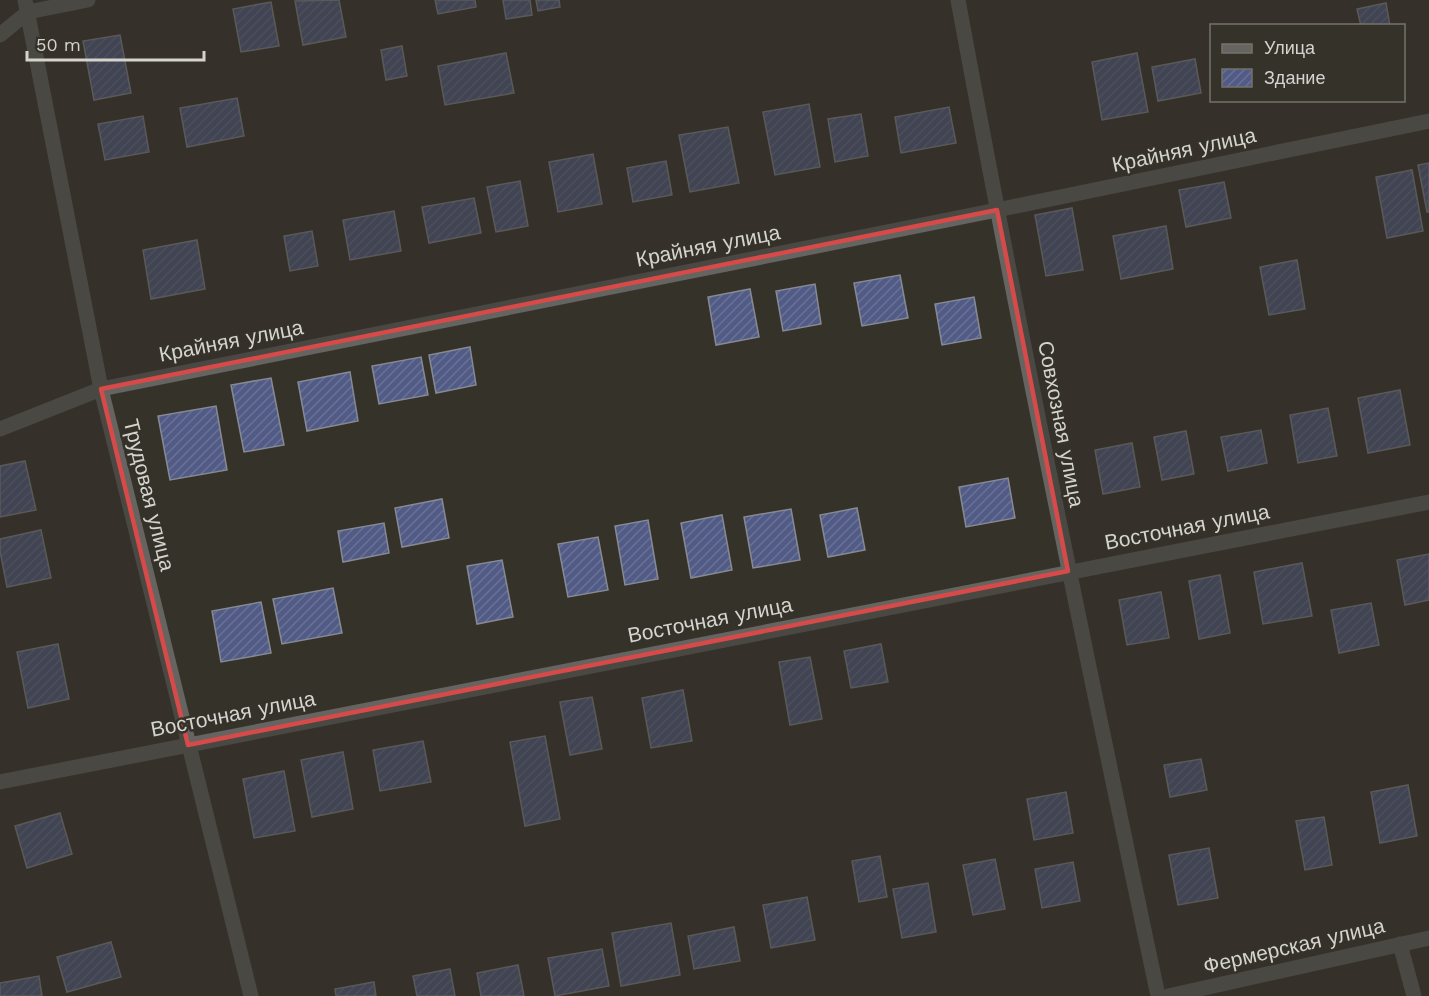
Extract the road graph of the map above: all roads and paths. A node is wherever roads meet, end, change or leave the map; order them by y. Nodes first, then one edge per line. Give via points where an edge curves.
1 (88, 0) edge
2 (958, 0) edge
3 (27, 6) edge
4 (0, 35) edge
5 (1429, 121) edge
6 (997, 210) junction
7 (101, 388) junction
8 (0, 429) edge
9 (1429, 502) edge
10 (1068, 571) junction
11 (188, 745) junction
12 (0, 782) edge
13 (1429, 938) edge
14 (1400, 944) junction
15 (251, 996) edge
16 (1158, 996) edge
17 (1168, 996) edge
18 (1414, 996) edge

1 - 3 street
2 - 6 street, Совхозная улица
3 - 4 street
3 - 7 street, Трудовая улица
5 - 6 street, Крайняя улица
6 - 7 street, Крайняя улица
6 - 10 street, Совхозная улица
7 - 8 street, Крайняя улица
7 - 11 street, Трудовая улица
9 - 10 street, Восточная улица
10 - 11 street, Восточная улица
10 - 16 street, Совхозная улица
11 - 12 street, Восточная улица
11 - 15 street, Трудовая улица
13 - 14 street, Фермерская улица
14 - 17 street, Фермерская улица
14 - 18 street

